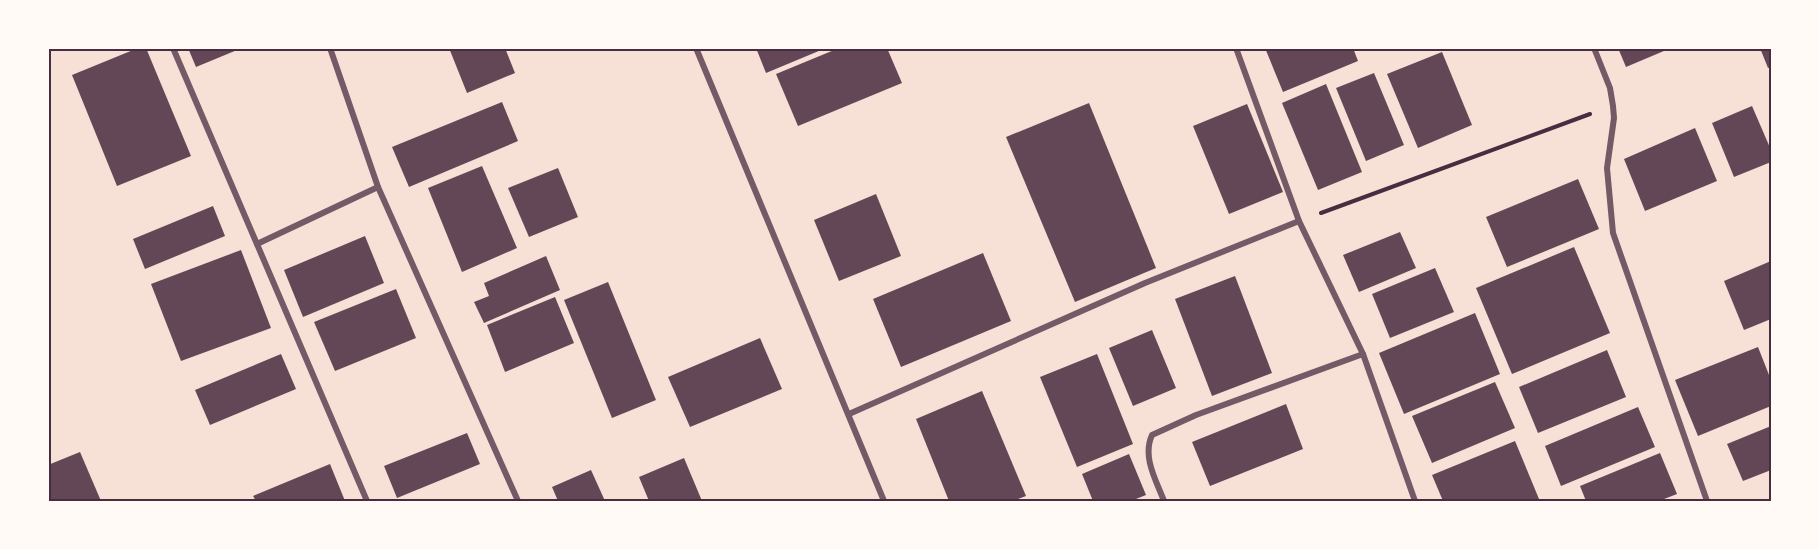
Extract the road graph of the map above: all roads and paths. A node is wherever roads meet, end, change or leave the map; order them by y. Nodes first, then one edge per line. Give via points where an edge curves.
1 (173, 48) edge
2 (330, 48) edge
3 (696, 48) edge
4 (1236, 48) edge
5 (1594, 48) edge
6 (1613, 106) junction
7 (378, 187) junction
8 (1299, 221) junction
9 (257, 244) junction
10 (1363, 354) junction
11 (849, 414) junction
12 (367, 501) edge
13 (518, 501) edge
14 (884, 501) edge
15 (1164, 501) edge
16 (1415, 501) edge
17 (1707, 501) edge

1 - 9 street
2 - 7 street
3 - 11 street
4 - 8 street
5 - 6 street
6 - 8 path
6 - 17 street via 1607,168 1613,232
7 - 9 street
7 - 13 street
8 - 10 street
8 - 11 street via 1145,283
9 - 12 street
10 - 15 street via 1152,435 1147,446 1149,458
10 - 16 street
11 - 14 street

